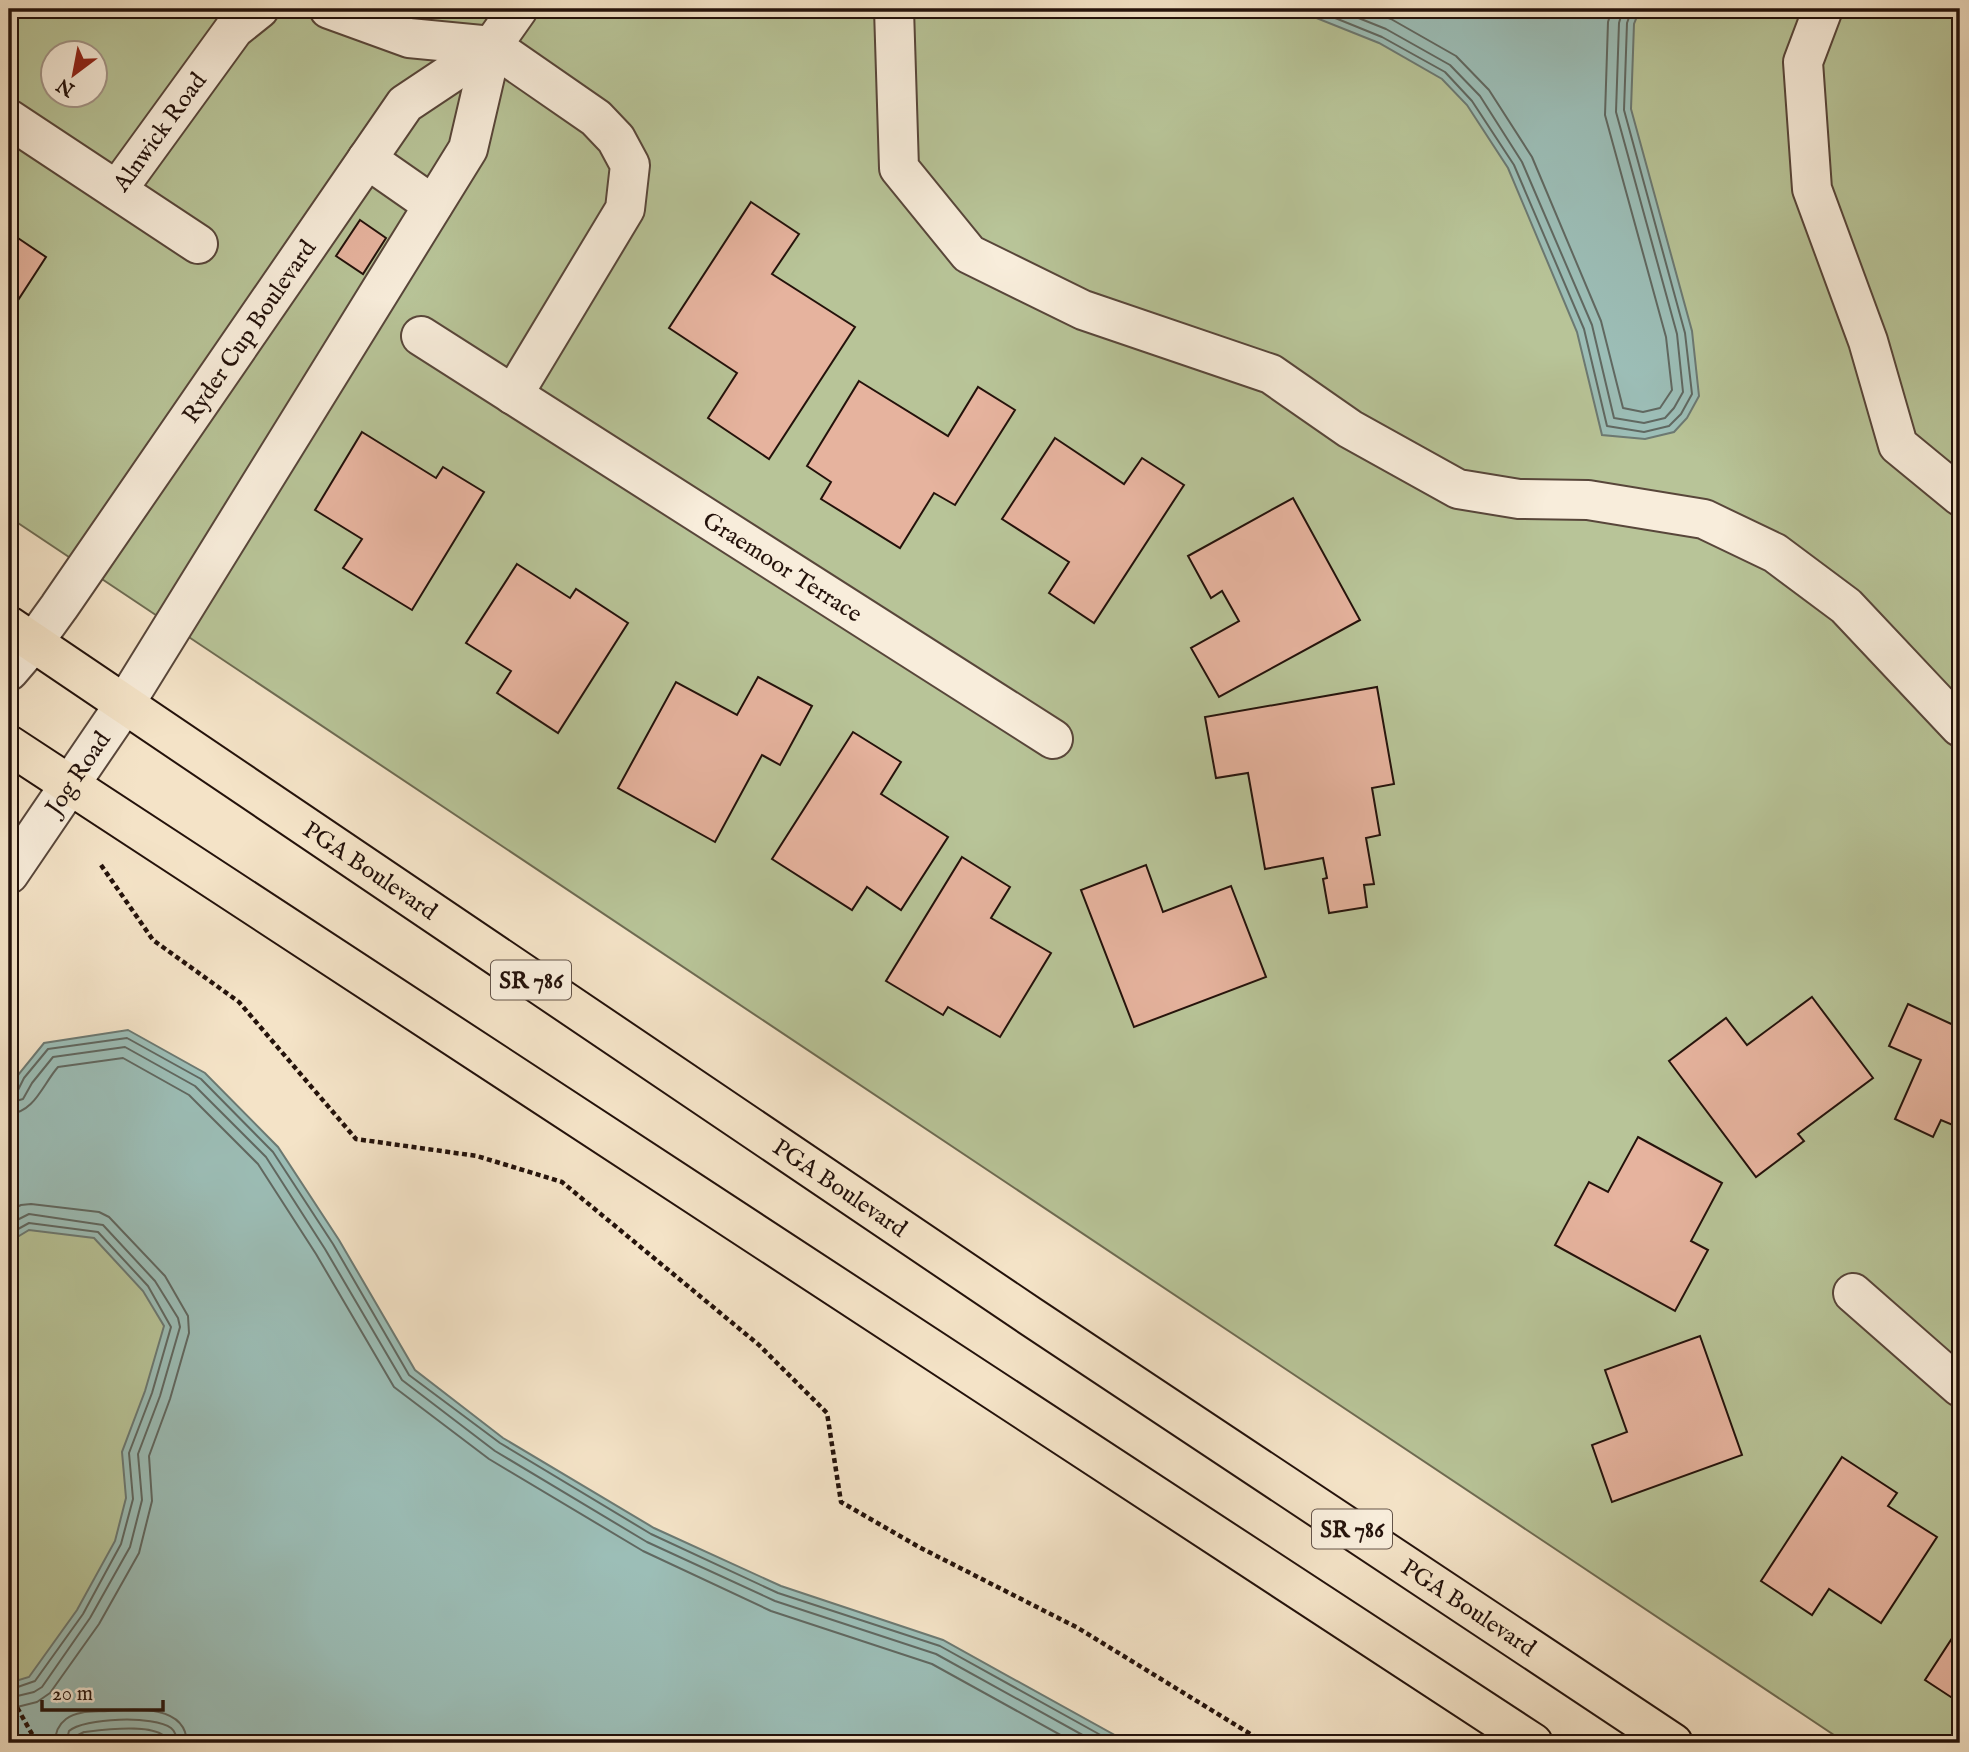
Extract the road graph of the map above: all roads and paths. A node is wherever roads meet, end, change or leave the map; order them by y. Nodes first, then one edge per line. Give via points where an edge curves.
1 (260, 9) edge
2 (329, 9) edge
3 (518, 9) edge
4 (894, 9) edge
5 (1823, 9) edge
6 (492, 46) junction
7 (480, 98) junction
8 (9, 119) edge
9 (367, 159) junction
10 (117, 191) junction
11 (433, 205) junction
12 (198, 244) dead end
13 (421, 336) dead end
14 (340, 355) junction
15 (513, 395) junction
16 (1960, 496) edge
17 (21, 634) edge
18 (9, 671) edge
19 (124, 705) junction
20 (1960, 727) edge
21 (1053, 739) dead end
22 (9, 745) edge
23 (70, 785) junction
24 (101, 865) dead end
25 (9, 874) edge
26 (1853, 1293) dead end
27 (1960, 1387) edge
28 (9, 1693) edge
29 (37, 1743) edge
30 (1265, 1743) edge
31 (1533, 1743) edge
32 (1673, 1743) edge

1 - 10 street, Alnwick Road via 233,29
2 - 6 street via 409,38
3 - 6 street, Ryder Cup Boulevard
4 - 20 street via 899,169 969,254 1083,310 1271,374 1350,429 1458,489 1518,499 1588,500 1704,519 1775,553 1846,606
5 - 16 street via 1803,62 1812,189 1868,341 1898,445
6 - 7 street, Ryder Cup Boulevard
6 - 9 street, Ryder Cup Boulevard via 405,104
6 - 15 street via 596,118 617,139 630,165 625,209
7 - 11 street, Ryder Cup Boulevard via 468,149
7 - 14 street, Ryder Cup Boulevard via 495,149 398,307
8 - 10 street, Alnwick Road
9 - 11 street
9 - 17 street, Ryder Cup Boulevard
10 - 12 street
11 - 14 street, Ryder Cup Boulevard
13 - 15 street, Graemoor Terrace
14 - 19 street, Ryder Cup Boulevard
15 - 21 street, Graemoor Terrace
17 - 18 street
17 - 19 main road, PGA Boulevard / SR 786
19 - 23 street, Jog Road
19 - 32 main road, PGA Boulevard / SR 786
22 - 23 main road
23 - 25 street, Jog Road
23 - 31 main road
24 - 30 path via 153,940 239,1002 356,1139 477,1156 562,1182 759,1345 827,1413 841,1502 1078,1629
26 - 27 street
28 - 29 path

